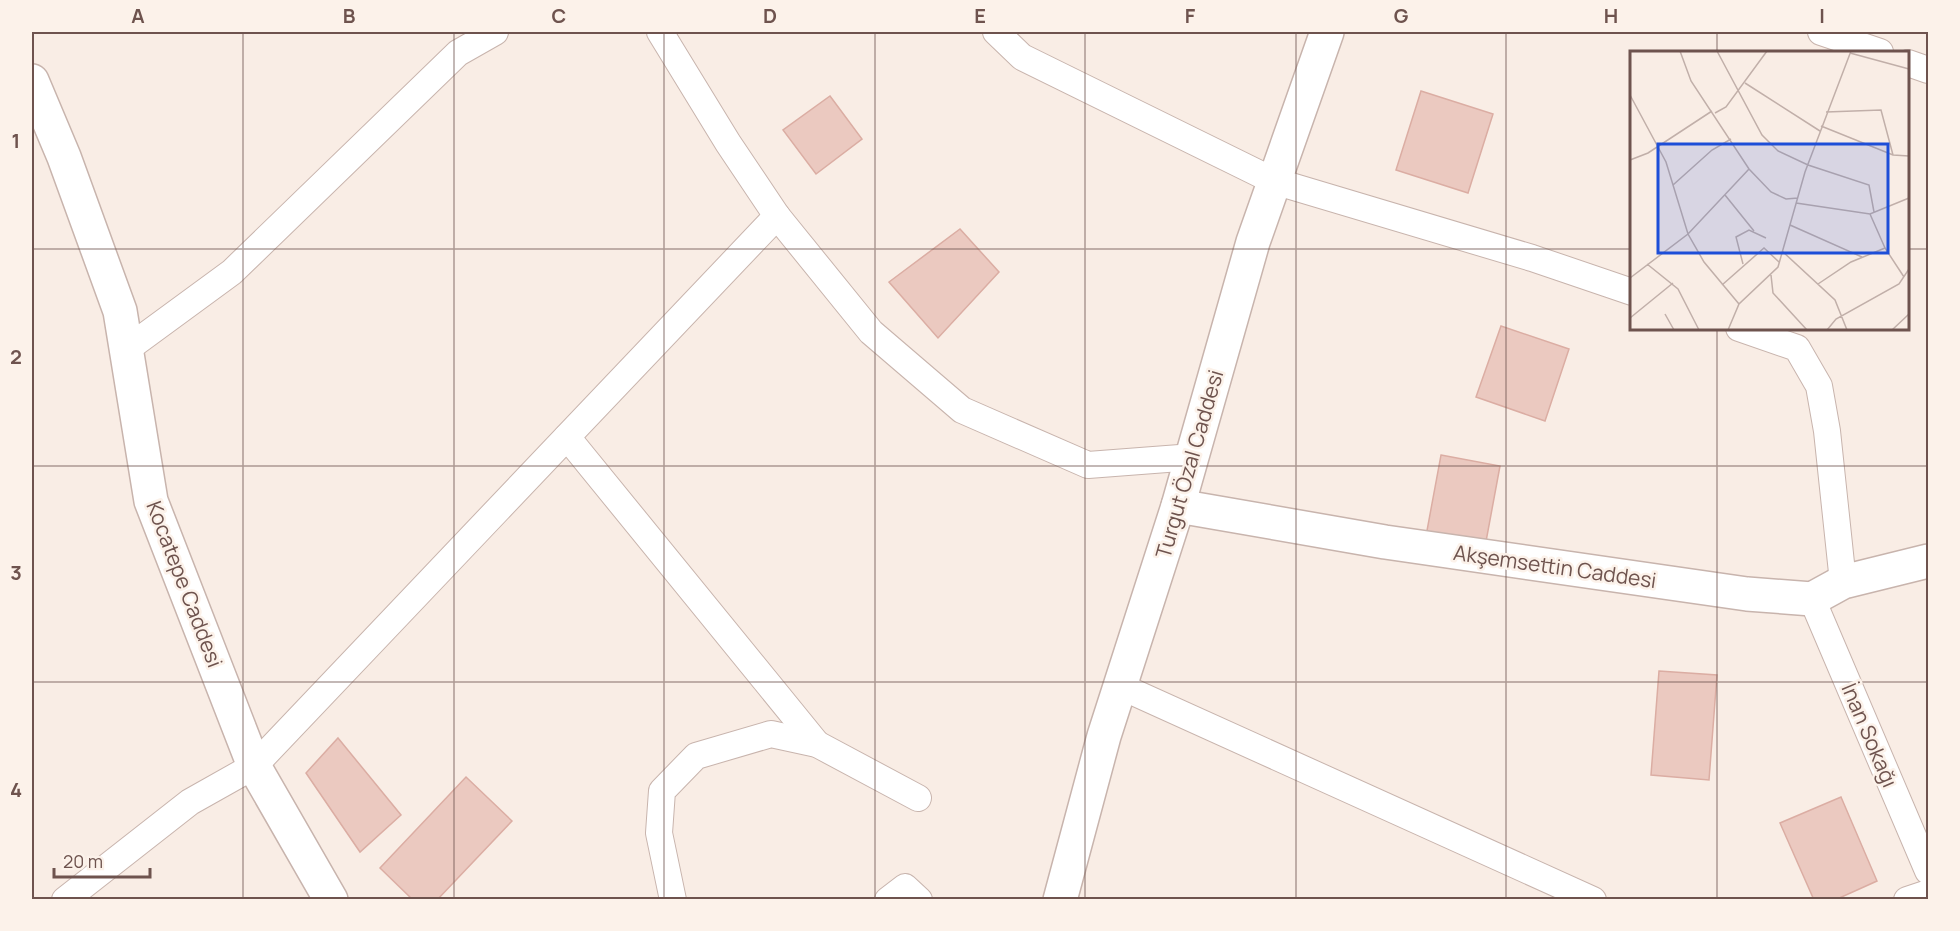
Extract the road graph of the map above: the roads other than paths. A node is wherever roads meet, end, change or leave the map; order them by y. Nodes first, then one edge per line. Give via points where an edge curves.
1 (495, 32) edge
2 (660, 32) edge
3 (996, 32) edge
4 (1327, 32) edge
5 (1821, 32) edge
6 (1877, 51) edge
7 (1909, 63) edge
8 (1929, 70) edge
9 (32, 81) edge
10 (1274, 181) junction
11 (777, 216) junction
12 (1630, 291) edge
13 (1745, 330) edge
14 (127, 349) junction
15 (567, 437) junction
16 (1192, 458) junction
17 (1179, 506) junction
18 (1929, 561) edge
19 (1843, 582) junction
20 (1812, 599) junction
21 (1122, 687) junction
22 (817, 744) junction
23 (254, 766) junction
24 (918, 798) dead end
25 (1929, 871) edge
26 (1929, 893) edge
27 (65, 900) edge
28 (331, 900) edge
29 (673, 900) edge
30 (888, 900) edge
31 (919, 900) edge
32 (1060, 900) edge
33 (1593, 900) edge
34 (1907, 900) edge

1 - 14 street via 458,53 232,272
2 - 11 street
3 - 10 street via 1023,57
4 - 10 street, Turgut Özal Caddesi
5 - 6 street
7 - 8 street
9 - 14 street, Kocatepe Caddesi via 120,311
10 - 12 street
10 - 16 street, Turgut Özal Caddesi
11 - 15 street
11 - 16 street via 871,332 962,410 1088,465
13 - 19 street via 1797,348 1819,386
14 - 23 street, Kocatepe Caddesi via 152,501
15 - 22 street
15 - 23 street
16 - 17 street, Turgut Özal Caddesi
17 - 20 street, Akşemsettin Caddesi via 1385,542 1747,594
17 - 21 street, Turgut Özal Caddesi
18 - 19 street
19 - 20 street
20 - 25 street, İnan Sokağı
21 - 32 street, Turgut Özal Caddesi via 1104,736
21 - 33 street
22 - 24 street
22 - 29 street via 771,734 696,756 662,791 659,833
23 - 27 street via 190,802
23 - 28 street, Kocatepe Caddesi
26 - 34 street
30 - 31 street via 905,887

